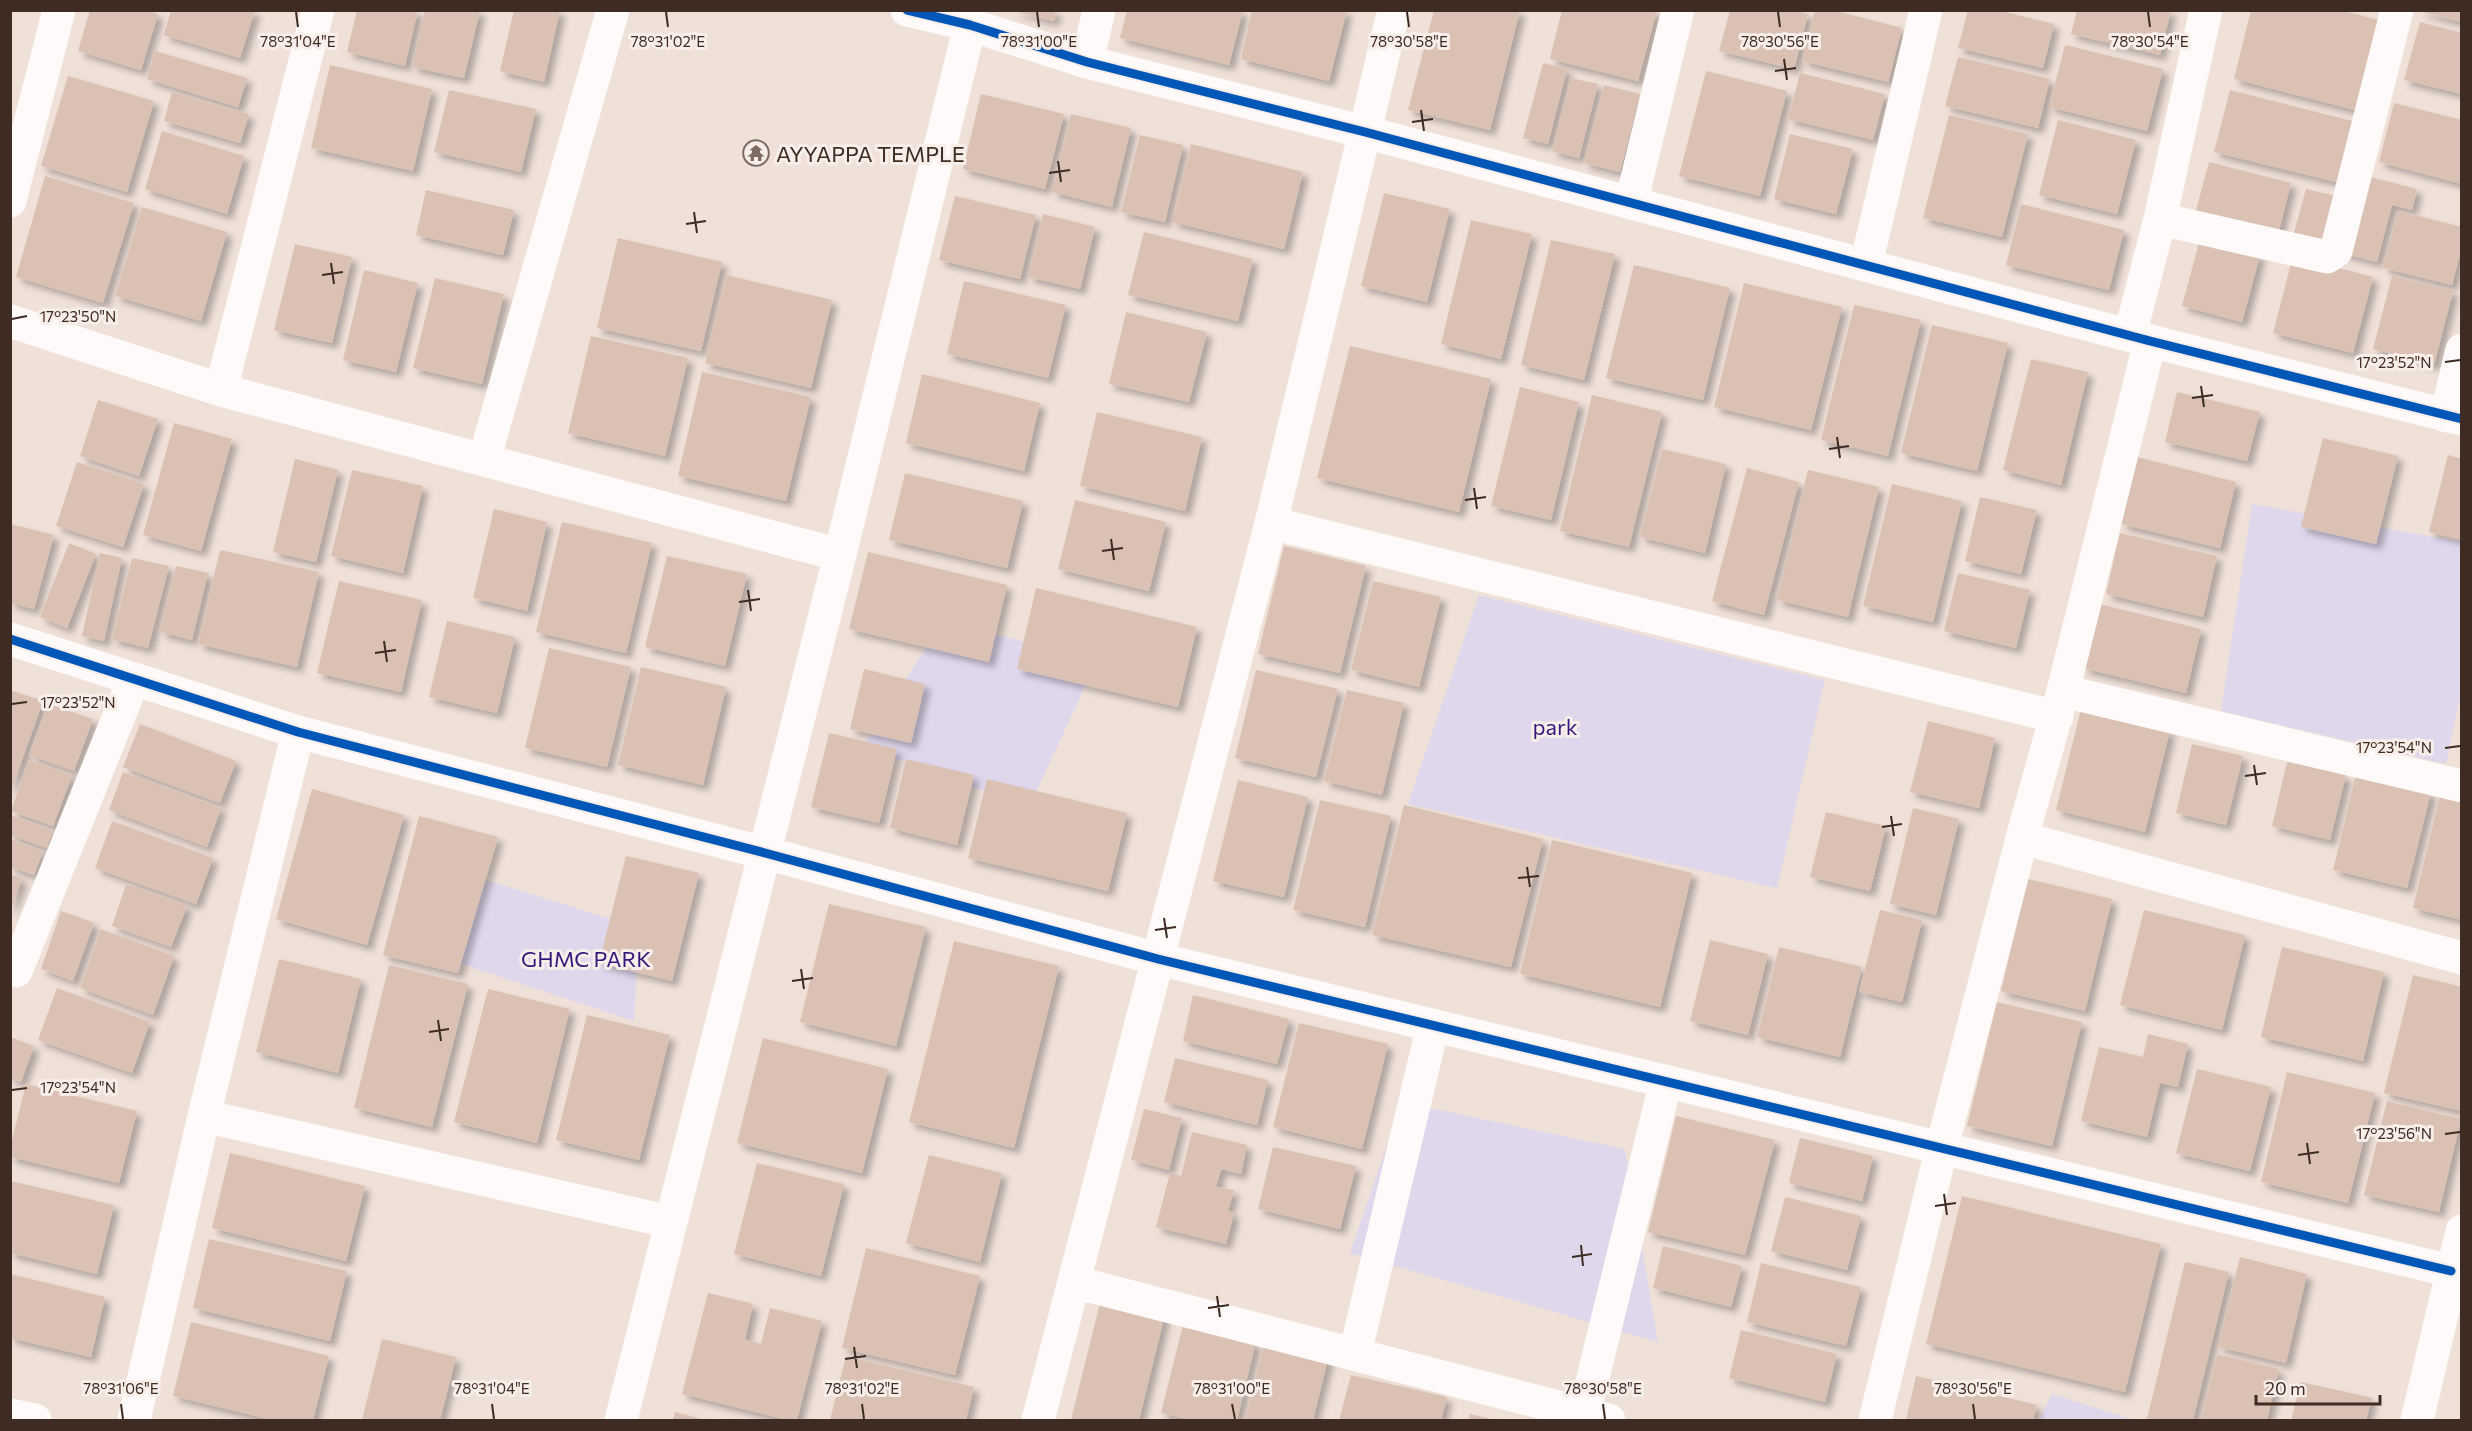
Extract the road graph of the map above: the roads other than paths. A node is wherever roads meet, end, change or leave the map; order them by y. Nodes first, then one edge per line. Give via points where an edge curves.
1 (59, 10) edge
2 (318, 10) edge
3 (612, 10) edge
4 (907, 10) edge
5 (1100, 10) edge
6 (1394, 10) edge
7 (1678, 10) edge
8 (1926, 10) edge
9 (2206, 10) edge
10 (2397, 10) edge
11 (970, 25) junction
12 (1087, 62) junction
13 (1365, 132) junction
14 (10, 201) edge
15 (1631, 203) junction
16 (2160, 219) junction
17 (1866, 265) junction
18 (10, 321) edge
19 (2140, 338) junction
20 (2462, 350) edge
21 (221, 390) junction
22 (2454, 418) edge
23 (484, 460) junction
24 (1271, 523) junction
25 (840, 555) junction
26 (10, 639) edge
27 (134, 679) junction
28 (2060, 704) junction
29 (298, 732) junction
30 (2462, 786) edge
31 (2022, 838) junction
32 (765, 853) junction
33 (2462, 958) edge
34 (1158, 959) junction
35 (16, 971) dead end
36 (1433, 1025) junction
37 (1666, 1081) junction
38 (204, 1116) junction
39 (1942, 1147) junction
40 (671, 1222) junction
41 (2462, 1231) edge
42 (2451, 1271) junction
43 (1074, 1282) junction
44 (1354, 1354) junction
45 (10, 1415) edge
46 (1597, 1417) edge
47 (35, 1420) edge
48 (134, 1420) edge
49 (621, 1420) edge
50 (1038, 1420) edge
51 (1875, 1420) edge
52 (2417, 1420) edge

1 - 14 street
2 - 21 street
3 - 23 street
4 - 11 street
5 - 12 street
6 - 13 street
7 - 15 street
8 - 17 street
9 - 16 street
10 - 16 street via 2332,255
11 - 12 street
11 - 25 street
12 - 13 street
13 - 15 street
13 - 24 street
15 - 17 street
16 - 19 street
17 - 19 street
18 - 21 street
19 - 22 street
19 - 28 street
20 - 22 street
21 - 23 street
23 - 25 street
24 - 28 street
24 - 34 street
25 - 32 street
26 - 27 street
27 - 29 street
27 - 35 street
28 - 30 street
28 - 31 street
29 - 32 street
29 - 38 street
31 - 33 street
31 - 39 street
32 - 34 street
32 - 40 street
34 - 36 street
34 - 43 street
36 - 37 street
36 - 44 street
37 - 39 street
37 - 46 street
38 - 40 street
38 - 48 street
39 - 42 street
39 - 51 street
40 - 49 street
41 - 42 street
42 - 52 street
43 - 44 street
43 - 50 street
44 - 46 street
45 - 47 street

